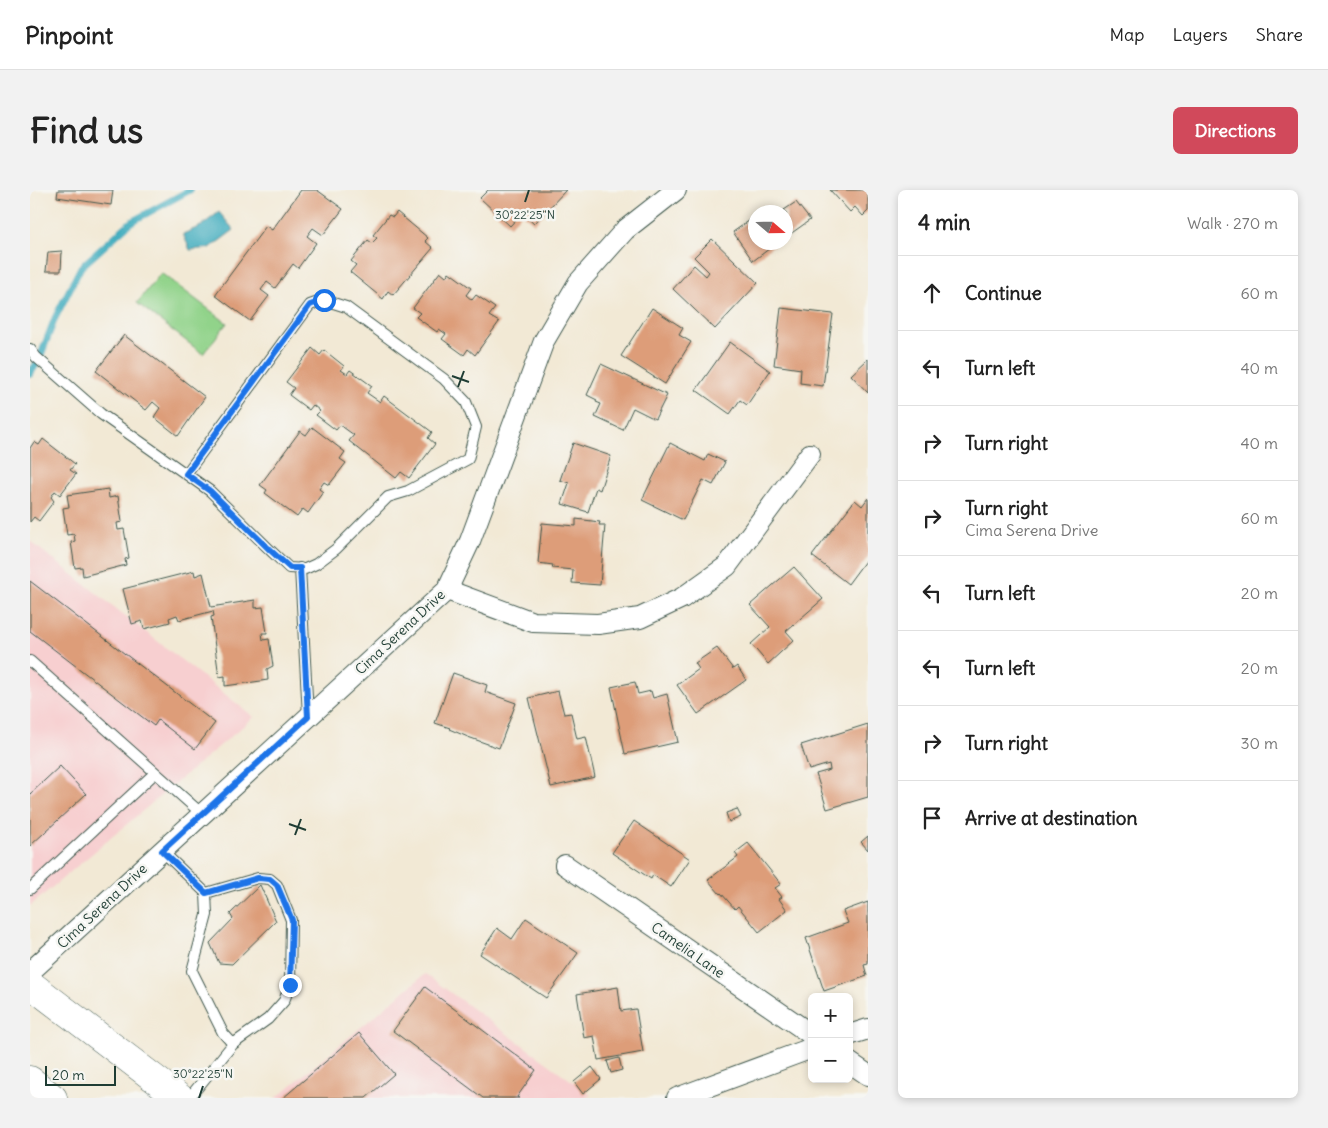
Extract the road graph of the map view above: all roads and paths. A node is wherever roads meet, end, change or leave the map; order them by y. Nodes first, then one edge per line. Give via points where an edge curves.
1 (676, 190) edge
2 (30, 349) edge
3 (810, 454) dead end
4 (186, 474) junction
5 (300, 568) junction
6 (447, 590) junction
7 (30, 661) edge
8 (308, 717) junction
9 (155, 773) junction
10 (202, 814) junction
11 (162, 851) junction
12 (565, 865) dead end
13 (30, 888) edge
14 (206, 893) junction
15 (30, 972) edge
16 (30, 984) edge
17 (868, 1029) edge
18 (808, 1032) edge
19 (853, 1034) edge
20 (233, 1044) junction
21 (808, 1049) edge
22 (853, 1065) edge
23 (868, 1075) edge
24 (30, 1080) edge
25 (53, 1098) edge
26 (180, 1098) edge
27 (189, 1098) edge
28 (677, 1098) edge

1 - 6 street, Cima Serena Drive via 625,230 578,282 544,341 470,541
2 - 4 lane via 101,414
3 - 6 street via 727,566 682,598 640,618 598,624 533,622
4 - 5 lane via 210,491 290,568
4 - 5 lane via 310,305 324,300 346,307 444,379 466,402 476,427 468,459 408,491 388,497 336,549 316,564
5 - 8 lane
6 - 8 street, Cima Serena Drive
7 - 9 lane
8 - 10 street, Cima Serena Drive
9 - 10 lane
9 - 13 lane
10 - 11 street, Cima Serena Drive
11 - 14 lane
11 - 15 street, Cima Serena Drive
12 - 18 street, Camelia Lane
14 - 20 lane via 207,914 192,971 223,1033
14 - 20 lane via 258,878 270,879 277,885 292,920 290,985 284,1001 268,1019
16 - 26 main road
17 - 19 street
20 - 27 lane
21 - 28 street
22 - 23 street
24 - 25 main road

